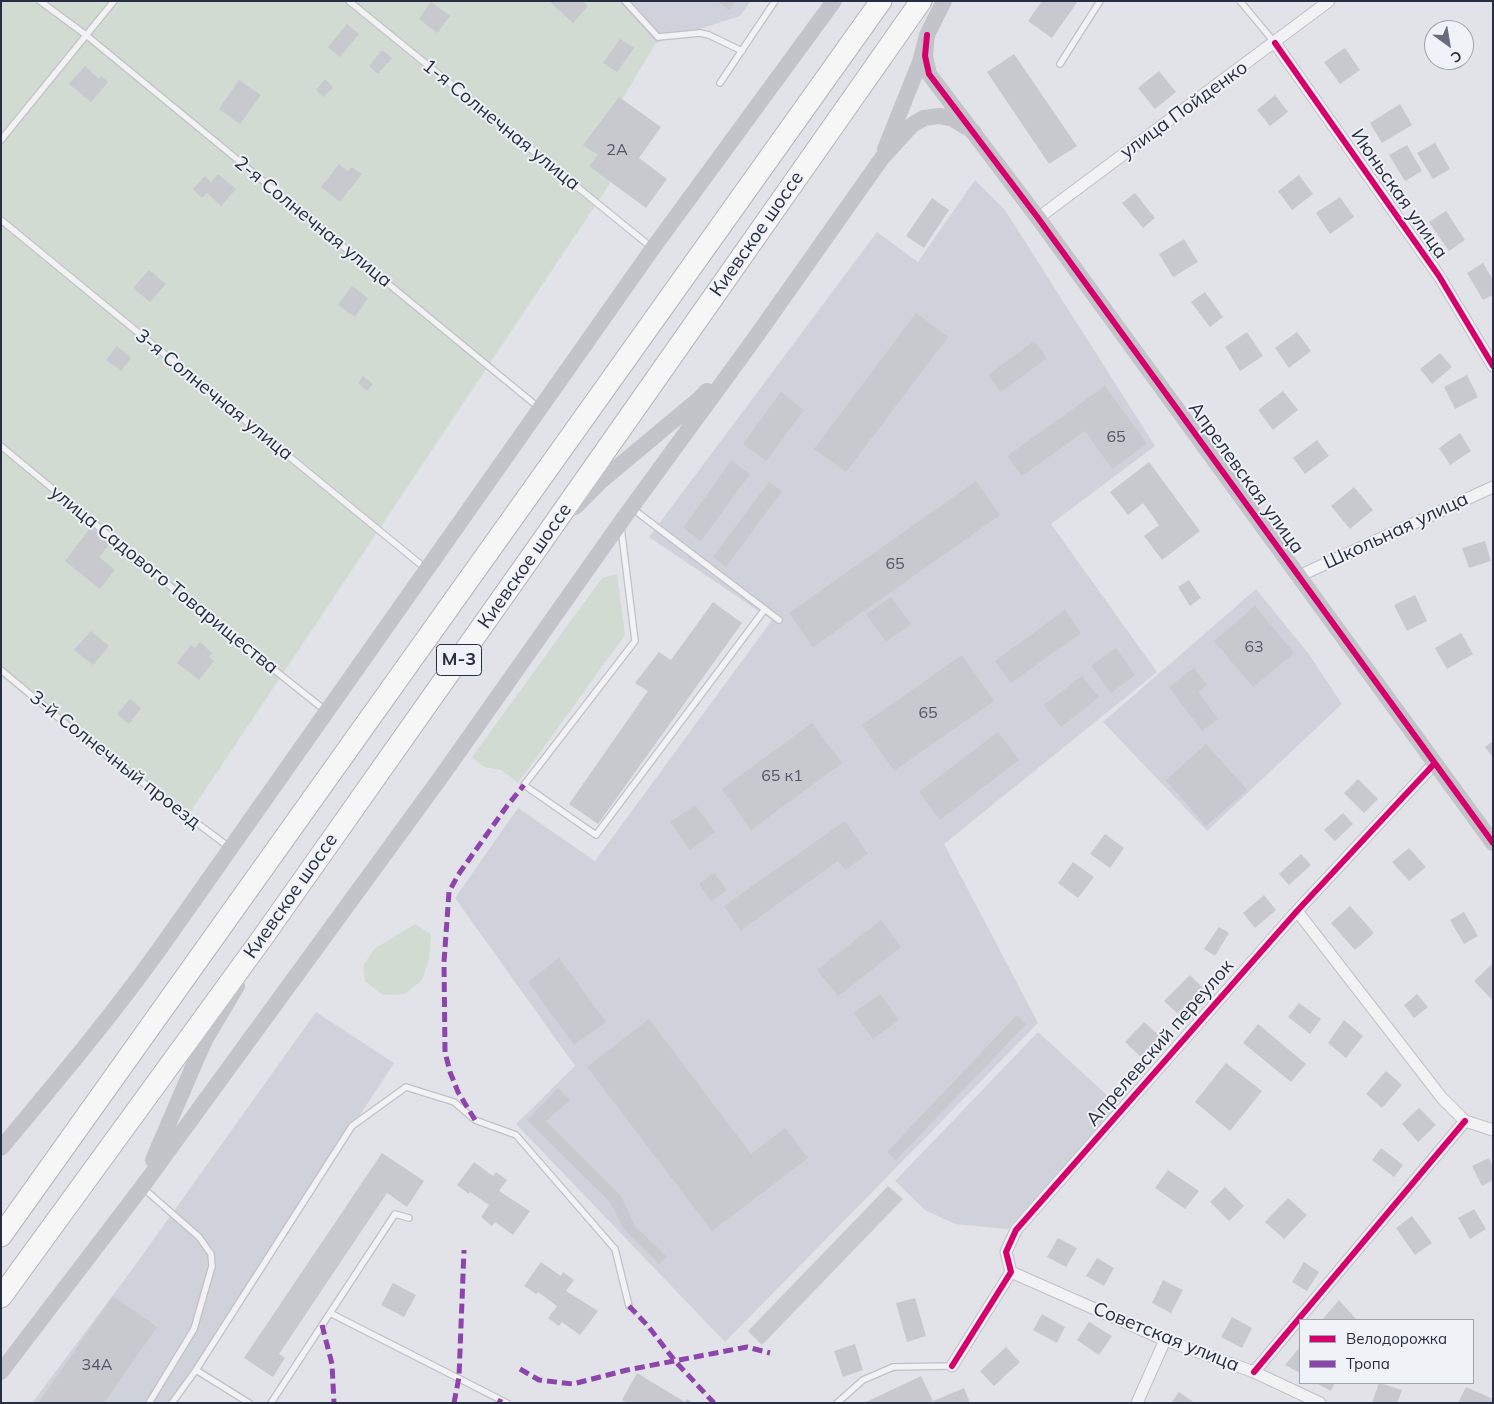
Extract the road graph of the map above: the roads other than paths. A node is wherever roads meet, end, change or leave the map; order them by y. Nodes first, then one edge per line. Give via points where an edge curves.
1 (40, 1) edge
2 (114, 1) edge
3 (349, 1) edge
4 (625, 1) edge
5 (775, 1) edge
6 (834, 1) edge
7 (881, 1) edge
8 (921, 1) edge
9 (944, 1) edge
10 (1100, 1) edge
11 (1240, 1) edge
12 (1329, 1) edge
13 (86, 35) junction
14 (927, 35) junction
15 (1275, 42) junction
16 (742, 51) junction
17 (1060, 64) dead end
18 (720, 83) dead end
19 (974, 132) junction
20 (1, 140) edge
21 (882, 158) junction
22 (1038, 218) junction
23 (1, 220) edge
24 (653, 248) junction
25 (755, 338) junction
26 (1493, 366) edge
27 (540, 408) junction
28 (1, 446) edge
29 (1493, 487) edge
30 (627, 513) junction
31 (538, 547) junction
32 (426, 570) junction
33 (1299, 576) junction
34 (765, 609) junction
35 (779, 620) dead end
36 (1, 670) edge
37 (327, 712) junction
38 (1434, 764) junction
39 (1493, 843) edge
40 (231, 848) junction
41 (1297, 910) junction
42 (263, 936) junction
43 (1465, 1121) junction
44 (1493, 1130) edge
45 (1, 1148) edge
46 (142, 1187) junction
47 (409, 1218) dead end
48 (1, 1236) edge
49 (1011, 1272) junction
50 (1, 1297) edge
51 (629, 1306) dead end
52 (330, 1313) junction
53 (1165, 1340) junction
54 (952, 1366) joint
55 (196, 1370) junction
56 (1, 1372) edge
57 (1254, 1372) junction
58 (149, 1403) edge
59 (172, 1403) edge
60 (248, 1403) edge
61 (272, 1403) edge
62 (507, 1403) edge
63 (837, 1403) edge
64 (1137, 1403) edge
65 (1320, 1403) edge

1 - 13 lane, 2-я Солнечная улица
2 - 13 lane
3 - 24 lane, 1-я Солнечная улица
4 - 16 lane via 658,37 700,33
5 - 16 lane
6 - 24 main road
7 - 48 highway, Киевское шоссе / М-3
8 - 31 highway, Киевское шоссе / М-3
9 - 14 main road
10 - 17 lane
11 - 15 lane
12 - 15 street, улица Пойденко
13 - 20 lane
13 - 27 lane, 2-я Солнечная улица
14 - 19 main road, Апрелевская улица via 925,56 929,74
14 - 21 main road via 920,62
15 - 22 street, улица Пойденко
15 - 26 street, Июньская улица via 1439,276
16 - 18 lane
19 - 21 main road via 951,118 924,118 912,125
19 - 22 main road, Апрелевская улица
21 - 25 main road
22 - 33 main road, Апрелевская улица
23 - 32 lane, 3-я Солнечная улица
24 - 27 main road
25 - 30 main road
25 - 31 main road via 698,400 601,481
27 - 32 main road
28 - 37 lane, улица Садового Товарищества
29 - 33 street, Школьная улица
30 - 34 lane
30 - 34 lane via 621,528 634,641 524,785 596,835
30 - 46 main road via 441,777
31 - 42 highway, Киевское шоссе / М-3
32 - 37 main road
33 - 38 main road, Апрелевская улица
34 - 35 lane
36 - 40 lane, 3-й Солнечный проезд via 78,734
37 - 40 main road
38 - 39 main road, Апрелевская улица
38 - 41 street, Апрелевский переулок
40 - 45 main road via 130,991
41 - 43 street via 1442,1098
41 - 49 street, Апрелевский переулок via 1016,1230 1006,1252
42 - 46 main road via 205,1040
42 - 50 highway, Киевское шоссе / М-3
43 - 44 street
43 - 57 street
46 - 56 main road
46 - 58 lane via 199,1237 212,1254 212,1266 194,1329
47 - 52 lane via 395,1214
49 - 53 street, Советская улица
49 - 54 street
51 - 55 lane via 615,1249 516,1135 475,1120 454,1102 406,1087 352,1126
52 - 61 lane
52 - 62 lane
53 - 57 street, Советская улица
53 - 64 street
54 - 63 lane via 894,1367 863,1380
55 - 59 lane
55 - 60 lane
57 - 65 street, Советская улица

